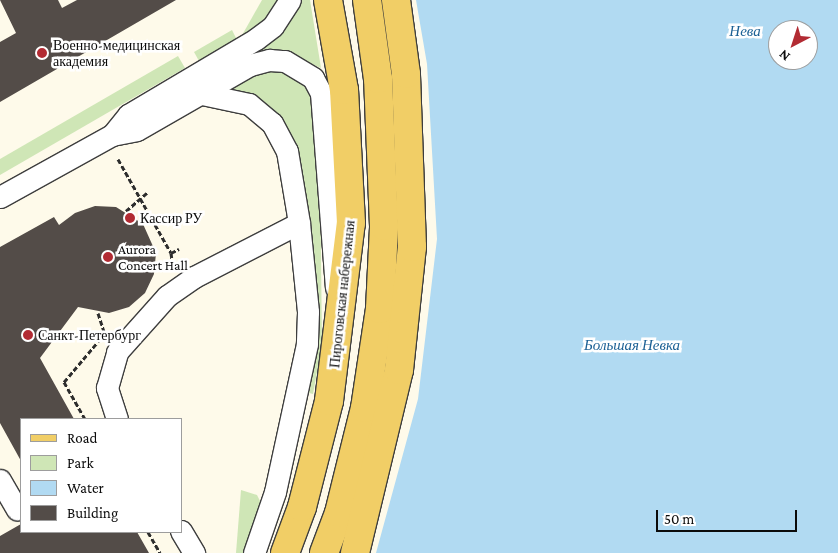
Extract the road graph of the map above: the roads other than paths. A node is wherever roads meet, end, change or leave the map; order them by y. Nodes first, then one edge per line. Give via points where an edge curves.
1 (290, 0) edge
2 (328, 0) edge
3 (367, 0) edge
4 (396, 0) edge
5 (202, 94) junction
6 (112, 135) junction
7 (0, 198) edge
8 (299, 223) junction
9 (340, 324) junction
10 (117, 418) edge
11 (0, 480) edge
12 (16, 509) dead end
13 (182, 533) edge
14 (194, 553) edge
15 (254, 553) edge
16 (284, 553) edge
17 (324, 553) edge
18 (355, 553) edge

1 - 6 street via 273,26 256,39 128,114
2 - 9 main road, Пироговская набережная via 344,90 351,223
3 - 17 main road via 379,89 384,226 380,309 365,408 339,513
4 - 18 main road via 406,74 412,247 399,370
5 - 6 street via 137,130
5 - 8 street via 249,104 272,122 287,151
5 - 9 street via 250,65 269,60 300,67 313,78 324,108 329,219
6 - 7 street
8 - 10 street via 194,277 167,296 117,352 107,388
8 - 15 street via 308,312 307,344 275,492
9 - 16 main road, Пироговская набережная via 328,400 302,507
11 - 12 street
13 - 14 street

